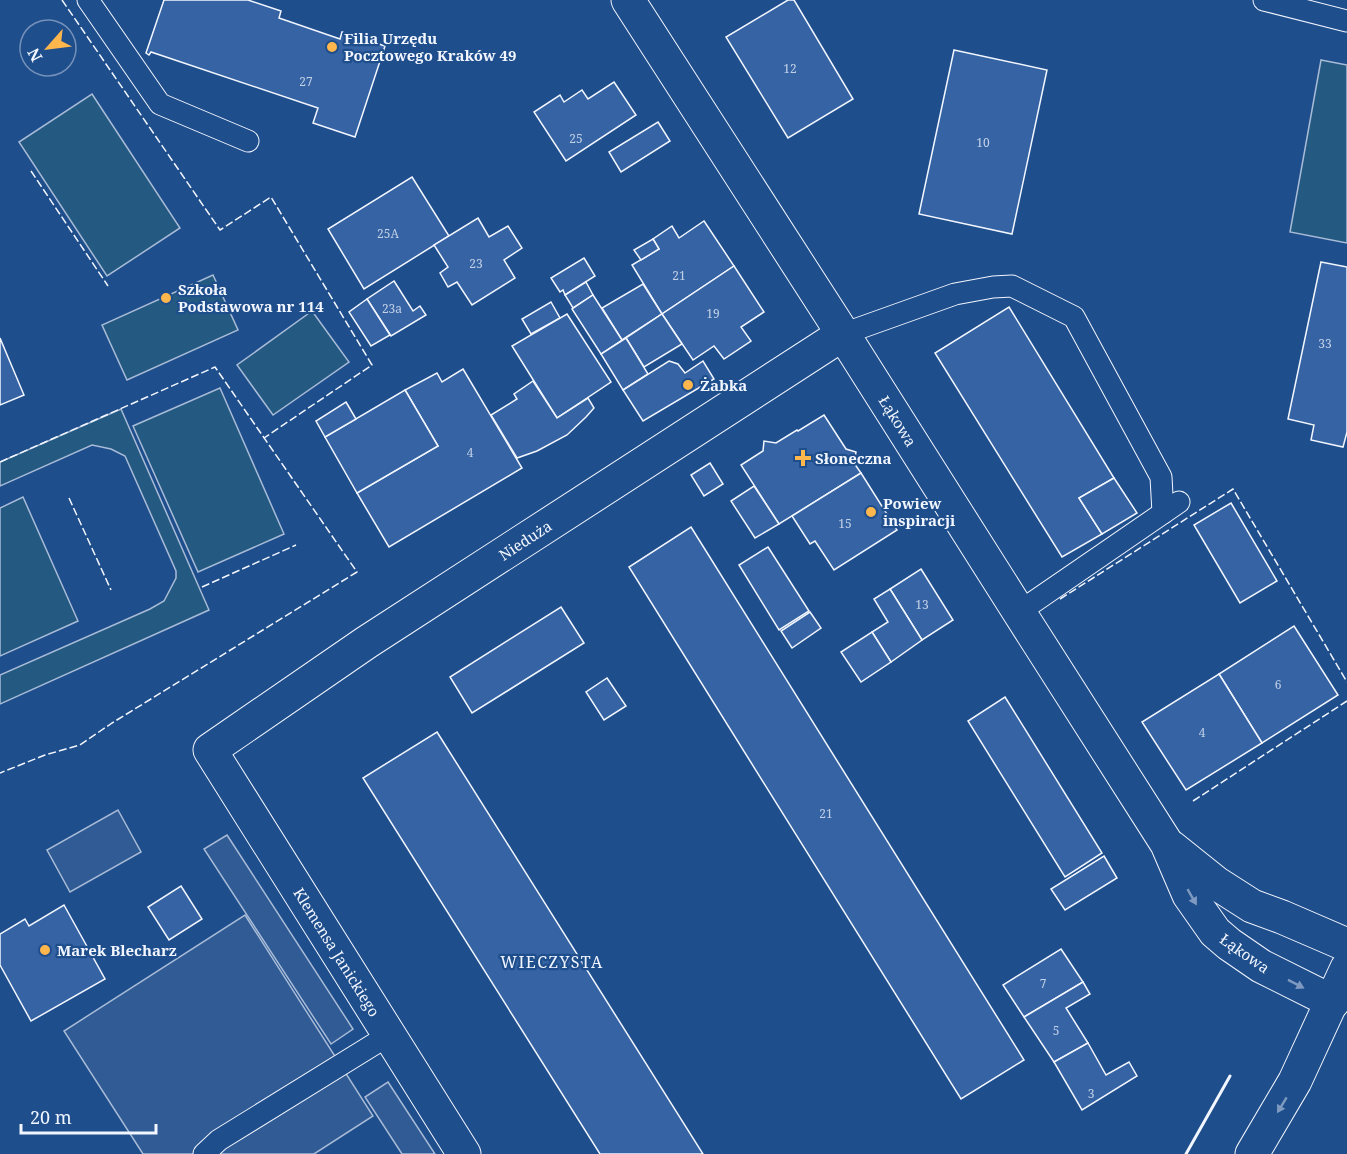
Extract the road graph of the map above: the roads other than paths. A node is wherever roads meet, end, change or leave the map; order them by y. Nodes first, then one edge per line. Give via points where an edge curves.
1 (88, 0) edge
2 (628, 0) edge
3 (1264, 0) edge
4 (1347, 21) edge
5 (248, 141) dead end
6 (843, 334) junction
7 (1019, 612) junction
8 (210, 750) joint
9 (1167, 844) junction
10 (1347, 945) edge
11 (1347, 968) edge
12 (1332, 1002) junction
13 (389, 1035) junction
14 (204, 1154) edge
15 (464, 1154) edge
16 (1252, 1154) edge

1 - 5 lane via 160,104
2 - 6 street, Łąkowa
3 - 4 lane
6 - 7 street, Łąkowa
6 - 7 lane via 955,294 993,287 1012,286 1074,317 1161,477 1171,508
6 - 8 street, Nieduża via 367,642
7 - 9 street, Łąkowa
8 - 13 street, Klemensa Janickiego
9 - 10 street, Łąkowa via 1252,906
9 -> 12 street, Łąkowa via 1190,895 1215,932 1261,966
11 - 12 street
12 -> 16 street via 1295,1082
13 - 14 lane via 219,1140
13 - 15 street, Klemensa Janickiego

